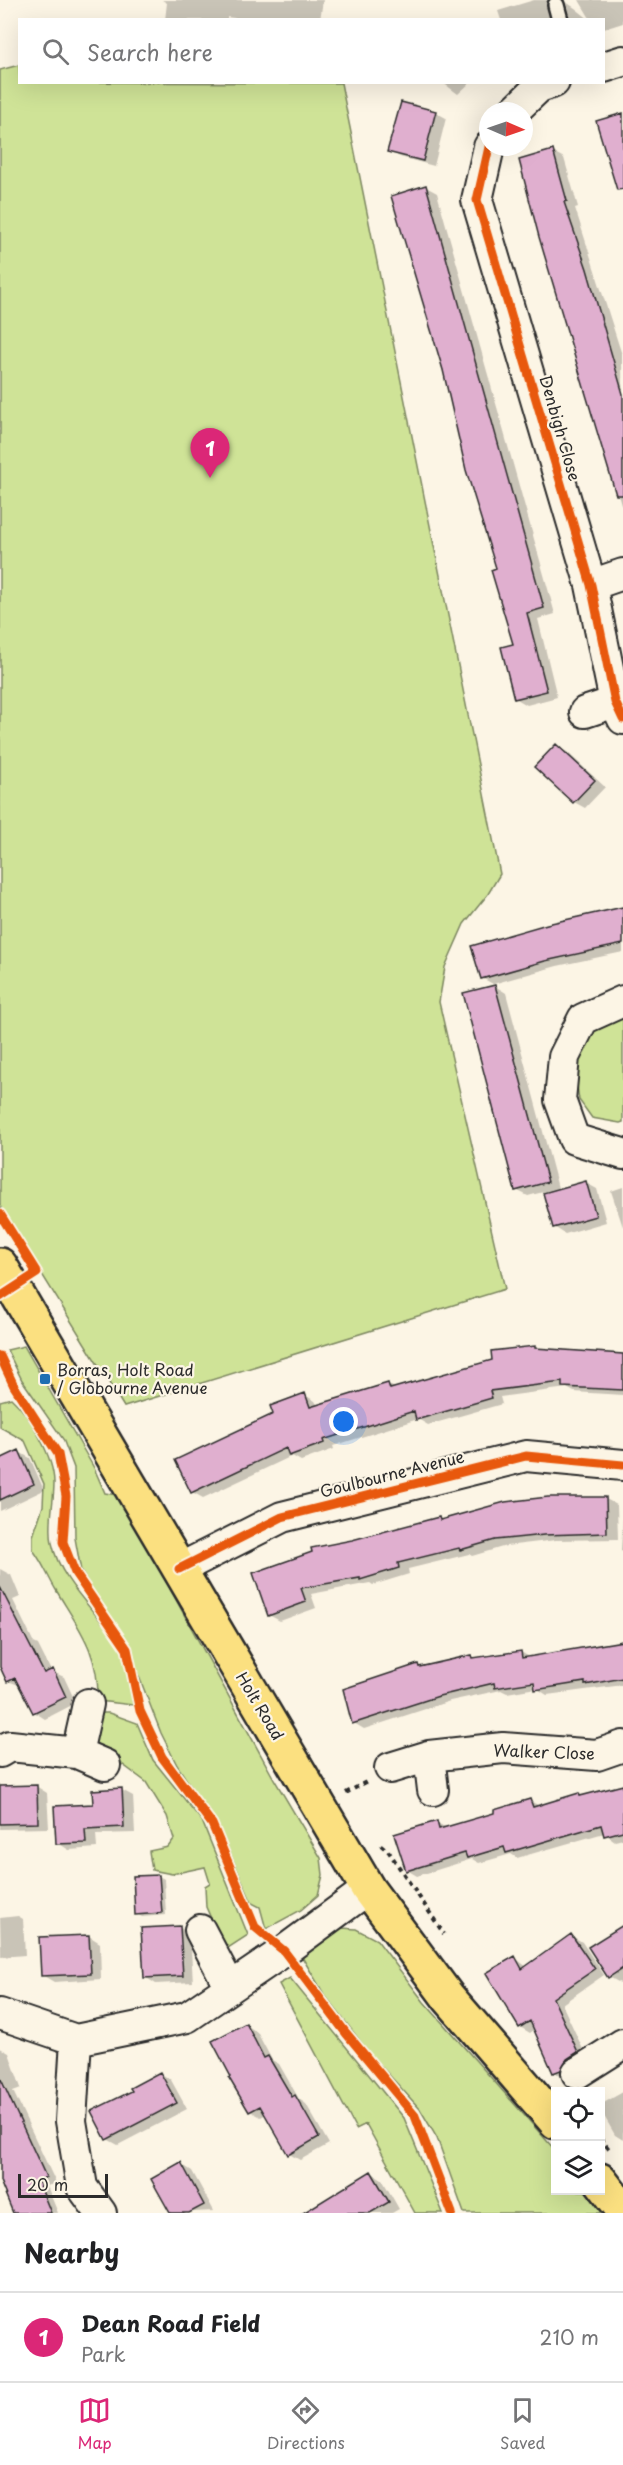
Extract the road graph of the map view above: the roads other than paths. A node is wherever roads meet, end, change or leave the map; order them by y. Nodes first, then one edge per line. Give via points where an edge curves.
1 (623, 61) edge
2 (605, 66) edge
3 (548, 84) edge
4 (523, 102) edge
5 (487, 156) edge
6 (623, 574) edge
7 (591, 585) junction
8 (619, 710) edge
9 (585, 712) dead end
10 (623, 1001) edge
11 (623, 1154) edge
12 (0, 1265) edge
13 (623, 1465) edge
14 (179, 1569) junction
15 (88, 1704) dead end
16 (623, 1746) edge
17 (0, 1752) edge
18 (77, 1753) junction
19 (429, 1756) junction
20 (105, 1766) dead end
21 (390, 1768) dead end
22 (434, 1790) dead end
23 (368, 1889) junction
24 (200, 1930) dead end
25 (230, 1987) junction
26 (0, 2014) edge
27 (76, 2040) junction
28 (623, 2043) edge
29 (577, 2073) dead end
30 (551, 2117) edge
31 (605, 2187) edge
32 (623, 2210) edge
33 (101, 2213) edge

1 - 2 street
3 - 4 street
5 - 7 street, Denbigh Close via 477,200
6 - 7 street
7 - 8 street, Denbigh Close
8 - 9 street, Denbigh Close
10 - 11 street via 583,1019 564,1057 560,1100 574,1139
12 - 14 main road, Holt Road
13 - 14 street, Goulbourne Avenue via 526,1456 282,1517
14 - 23 main road, Holt Road
15 - 18 street
16 - 19 street, Walker Close via 597,1755 503,1748
17 - 18 street via 10,1746
18 - 20 street
19 - 21 street, Walker Close
19 - 22 street
23 - 25 street
23 - 30 main road, Holt Road via 448,1997
24 - 25 street
25 - 27 street via 187,2017
26 - 27 street
27 - 33 street via 71,2121 82,2187
28 - 29 street
31 - 32 main road

